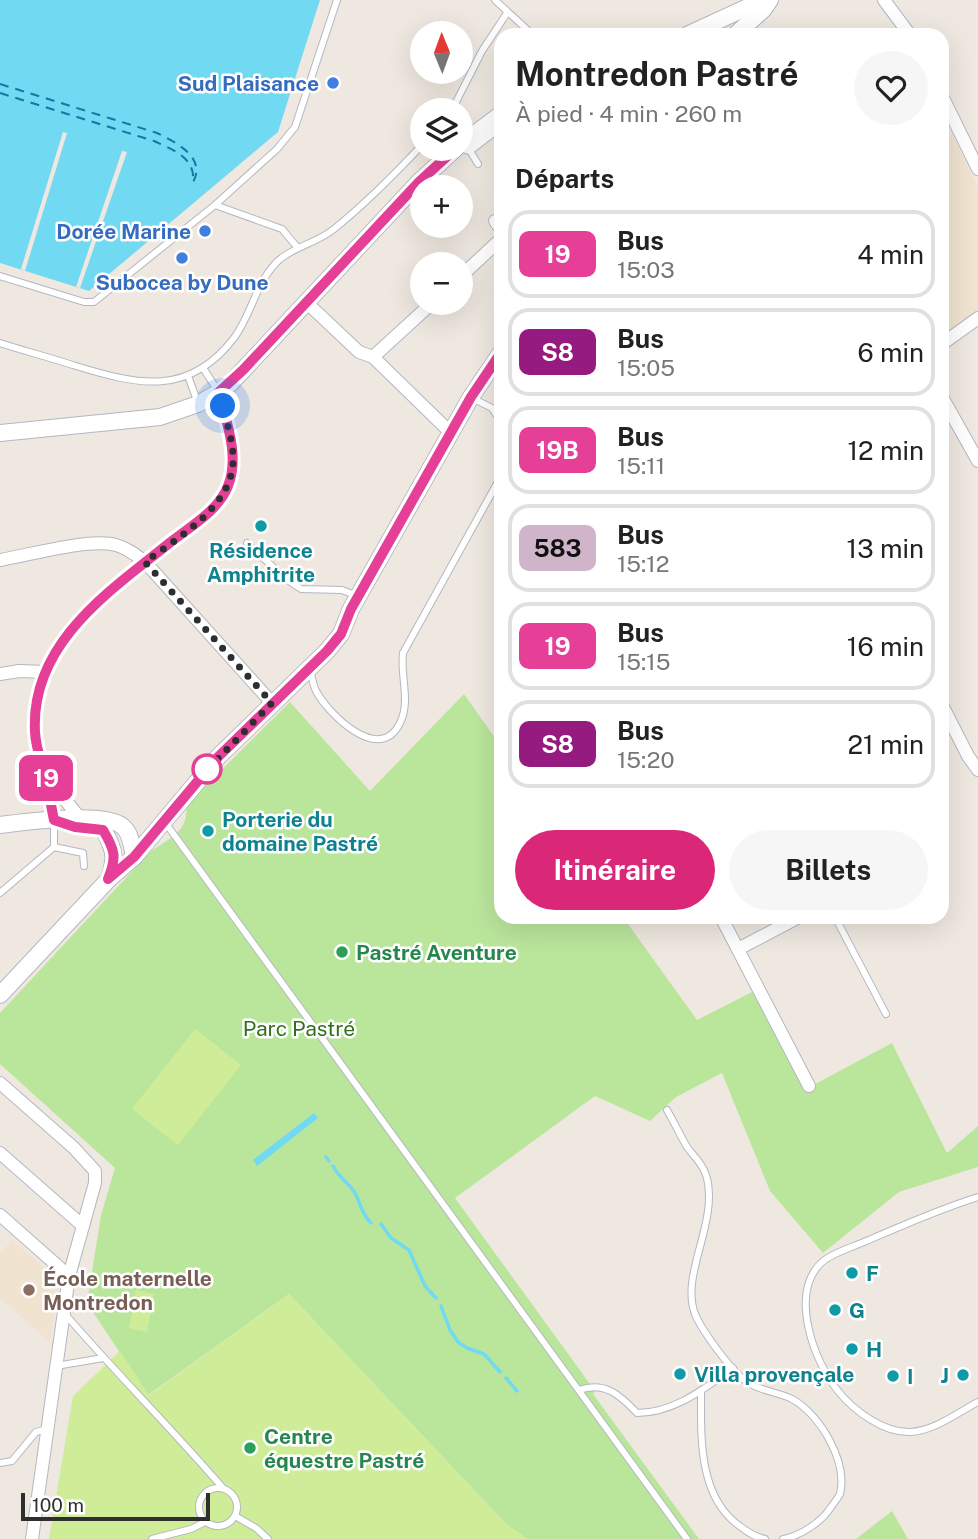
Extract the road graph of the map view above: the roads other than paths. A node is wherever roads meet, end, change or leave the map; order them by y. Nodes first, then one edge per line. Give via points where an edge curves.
1 (337, 0) edge
2 (495, 0) edge
3 (763, 0) edge
4 (771, 0) edge
5 (884, 0) edge
6 (508, 13) junction
7 (498, 28) edge
8 (525, 28) edge
9 (702, 28) edge
10 (743, 28) edge
11 (905, 28) edge
12 (494, 33) edge
13 (458, 98) edge
14 (949, 110) edge
15 (494, 120) edge
16 (494, 131) edge
17 (473, 138) edge
18 (473, 142) edge
19 (410, 158) edge
20 (473, 159) edge
21 (445, 161) edge
22 (478, 163) dead end
23 (978, 169) edge
24 (215, 205) junction
25 (494, 246) edge
26 (297, 247) junction
27 (473, 265) edge
28 (0, 276) edge
29 (306, 302) junction
30 (419, 315) edge
31 (978, 318) edge
32 (949, 339) edge
33 (0, 343) edge
34 (373, 357) junction
35 (494, 363) edge
36 (203, 368) junction
37 (188, 376) junction
38 (219, 392) junction
39 (471, 397) junction
40 (198, 404) junction
41 (949, 409) edge
42 (494, 411) edge
43 (0, 433) edge
44 (451, 433) junction
45 (978, 461) edge
46 (494, 489) edge
47 (247, 543) dead end
48 (0, 560) edge
49 (145, 562) junction
50 (359, 596) junction
51 (309, 667) junction
52 (46, 672) junction
53 (0, 674) edge
54 (272, 703) junction
55 (949, 719) edge
56 (978, 770) edge
57 (46, 777) junction
58 (80, 818) junction
59 (163, 819) junction
60 (54, 820) junction
61 (0, 825) edge
62 (103, 830) junction
63 (127, 832) junction
64 (54, 847) junction
65 (134, 857) junction
66 (84, 866) dead end
67 (108, 879) junction
68 (1, 890) edge
69 (725, 924) edge
70 (786, 924) edge
71 (839, 924) edge
72 (738, 950) junction
73 (0, 995) edge
74 (886, 1014) dead end
75 (0, 1083) edge
76 (809, 1086) dead end
77 (667, 1110) dead end
78 (0, 1153) edge
79 (978, 1197) edge
80 (0, 1215) edge
81 (83, 1226) junction
82 (69, 1276) junction
83 (64, 1312) junction
84 (103, 1358) junction
85 (56, 1366) junction
86 (733, 1368) junction
87 (579, 1390) junction
88 (701, 1392) junction
89 (978, 1402) edge
90 (48, 1429) junction
91 (0, 1462) edge
92 (222, 1487) junction
93 (235, 1516) junction
94 (205, 1521) junction
95 (32, 1539) edge
96 (152, 1539) edge
97 (268, 1539) edge
98 (688, 1539) edge
99 (765, 1539) edge
100 (783, 1539) edge

1 - 24 lane via 295,127
2 - 6 lane
3 - 9 street
4 - 10 street
5 - 11 street
6 - 7 lane
6 - 8 lane
12 - 13 lane
14 - 23 street
15 - 17 street
16 - 18 lane
19 - 26 lane via 332,231
20 - 22 lane
21 - 29 street via 419,182
24 - 26 lane via 282,229
24 - 28 lane via 94,302
25 - 27 street
26 - 36 lane via 263,280 241,329
29 - 34 street via 359,352
29 - 38 street
30 - 34 street
31 - 32 street
33 - 37 lane via 120,380 147,383
34 - 44 street
35 - 39 street
36 - 37 lane
36 - 38 lane
37 - 40 lane
38 - 40 street
38 - 49 street via 233,454 228,488 212,510
39 - 42 lane
39 - 44 street
40 - 43 street via 160,417
41 - 45 street
44 - 50 street
46 - 51 lane via 403,653 405,711 397,729 373,740 358,735 316,691
47 - 50 lane via 301,589 342,590
48 - 49 street via 94,544 117,545
49 - 52 street via 92,606 57,649
49 - 54 street
50 - 51 street via 341,634
51 - 54 street
52 - 53 street
52 - 57 street via 35,722 39,762
54 - 59 street
55 - 56 street
57 - 58 street
57 - 60 street
58 - 60 street
58 - 63 street via 115,823
59 - 63 street via 148,830
59 - 65 street
59 - 87 lane
60 - 61 street
60 - 62 street
60 - 64 lane
62 - 63 street
62 - 67 street via 114,853
63 - 65 street
64 - 66 lane via 83,853
64 - 68 lane
65 - 67 street
67 - 73 street
69 - 72 street
70 - 72 street
71 - 74 lane
72 - 76 street
75 - 81 street via 95,1171
77 - 86 lane via 688,1149 702,1164 710,1194 692,1303 696,1316
78 - 81 street
79 - 89 lane via 836,1253 811,1275 806,1306 816,1354 832,1382 852,1406 878,1423 893,1430 927,1430
80 - 82 street
81 - 82 street
82 - 83 street
83 - 84 lane
83 - 85 street
84 - 85 lane
84 - 92 lane
85 - 90 street
86 - 88 lane
86 - 100 lane via 746,1382 794,1400 810,1413 831,1442 841,1472 840,1495 828,1512 810,1527
87 - 88 lane via 591,1386 606,1389 637,1413 651,1413
87 - 98 lane
88 - 99 lane via 703,1457 712,1490 729,1519
90 - 91 lane via 36,1432 12,1461
90 - 95 street
92 - 93 lane via 236,1498
92 - 94 lane via 202,1494 198,1509
93 - 94 lane via 222,1526
93 - 97 lane
94 - 96 lane

